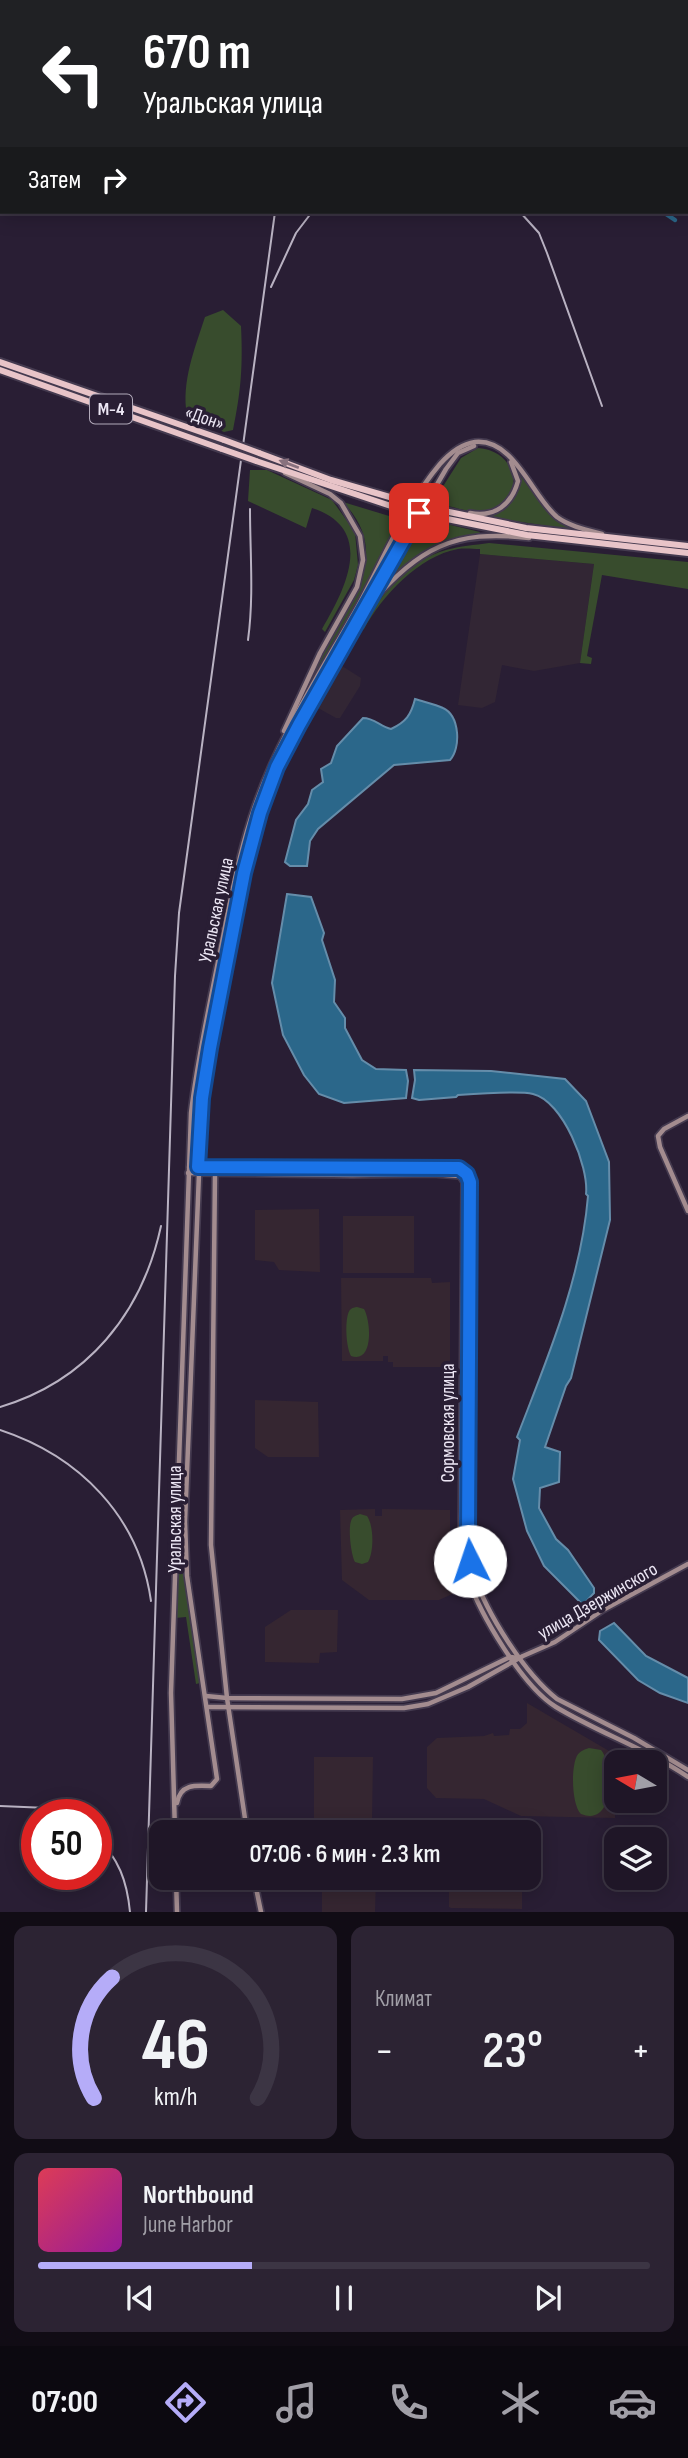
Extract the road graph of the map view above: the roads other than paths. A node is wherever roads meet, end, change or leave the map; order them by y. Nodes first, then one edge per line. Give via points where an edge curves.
1 (0, 362) edge
2 (0, 370) edge
3 (282, 471) junction
4 (433, 512) junction
5 (572, 541) junction
6 (640, 542) junction
7 (688, 546) edge
8 (688, 553) edge
9 (358, 606) junction
10 (363, 611) junction
11 (278, 748) junction
12 (688, 1116) edge
13 (189, 1170) junction
14 (198, 1170) junction
15 (215, 1173) junction
16 (688, 1211) edge
17 (465, 1335) junction
18 (461, 1499) junction
19 (468, 1499) junction
20 (177, 1521) junction
21 (185, 1522) junction
22 (688, 1564) edge
23 (510, 1657) junction
24 (519, 1658) junction
25 (514, 1663) junction
26 (205, 1696) junction
27 (227, 1699) junction
28 (396, 1700) junction
29 (207, 1707) junction
30 (228, 1707) junction
31 (396, 1708) junction
32 (684, 1770) edge
33 (688, 1777) edge
34 (176, 1794) junction
35 (175, 1820) edge
36 (245, 1820) edge
37 (176, 1890) edge
38 (256, 1890) edge
39 (176, 1912) edge
40 (261, 1912) edge

4 -> 1 highway, «Дон» / М-4, bridge
2 - 3 highway, «Дон» / М-4, bridge
3 - 4 highway, «Дон» / М-4, bridge via 397,508
3 - 11 main road via 341,503 360,536 363,560 357,587 320,653
4 - 5 highway, М-4 via 506,532
4 - 6 highway, М-4
4 - 10 main road, Уральская улица via 441,508 479,515 498,510 514,493 517,475 513,464 495,448 478,445 458,453
5 - 8 highway, М-4
5 - 10 main road via 494,536 450,543 412,561
6 - 7 highway, М-4
6 - 9 main road, Уральская улица via 588,531 559,519 511,458 491,444 473,442 441,463 421,491
9 - 10 main road via 363,605
9 - 11 main road, Уральская улица
10 - 14 main road, Уральская улица via 283,755 260,813 207,1062
11 - 13 main road, Уральская улица via 251,817 233,887 194,1094
12 - 16 main road via 658,1136
13 - 14 main road
13 - 20 main road, Уральская улица
14 - 15 main road
14 - 15 main road
14 - 21 main road, Уральская улица
15 - 17 main road, Сормовская улица via 455,1174 462,1179
15 - 17 main road, Сормовская улица via 459,1168 469,1177
15 - 27 main road, Уральская улица via 211,1545
17 - 18 main road, Сормовская улица
17 - 19 main road, Сормовская улица
18 - 19 main road, Сормовская улица
18 - 23 main road, Сормовская улица via 461,1539 468,1578
19 - 24 main road, Сормовская улица via 474,1576
20 - 21 main road
20 - 34 main road, Уральская улица via 171,1693
21 - 26 main road, Уральская улица via 187,1576
22 - 24 main road, улица Дзержинского via 555,1642
23 - 24 main road
23 - 25 main road, Сормовская улица
23 - 28 main road via 436,1693
24 - 25 main road
24 - 32 main road, Сормовская улица via 536,1682 557,1699 634,1738
25 - 31 main road via 440,1700
25 - 32 main road, Сормовская улица via 555,1707
26 - 27 main road
26 - 29 main road, Уральская улица
27 - 28 main road
27 - 30 main road, Уральская улица
28 - 31 main road
29 - 30 main road
29 - 34 main road, Уральская улица via 217,1779 214,1785 191,1786
30 - 31 main road
30 - 36 main road, Уральская улица
32 - 33 main road, Сормовская улица
34 - 35 main road, Уральская улица
37 - 39 main road
38 - 40 main road

